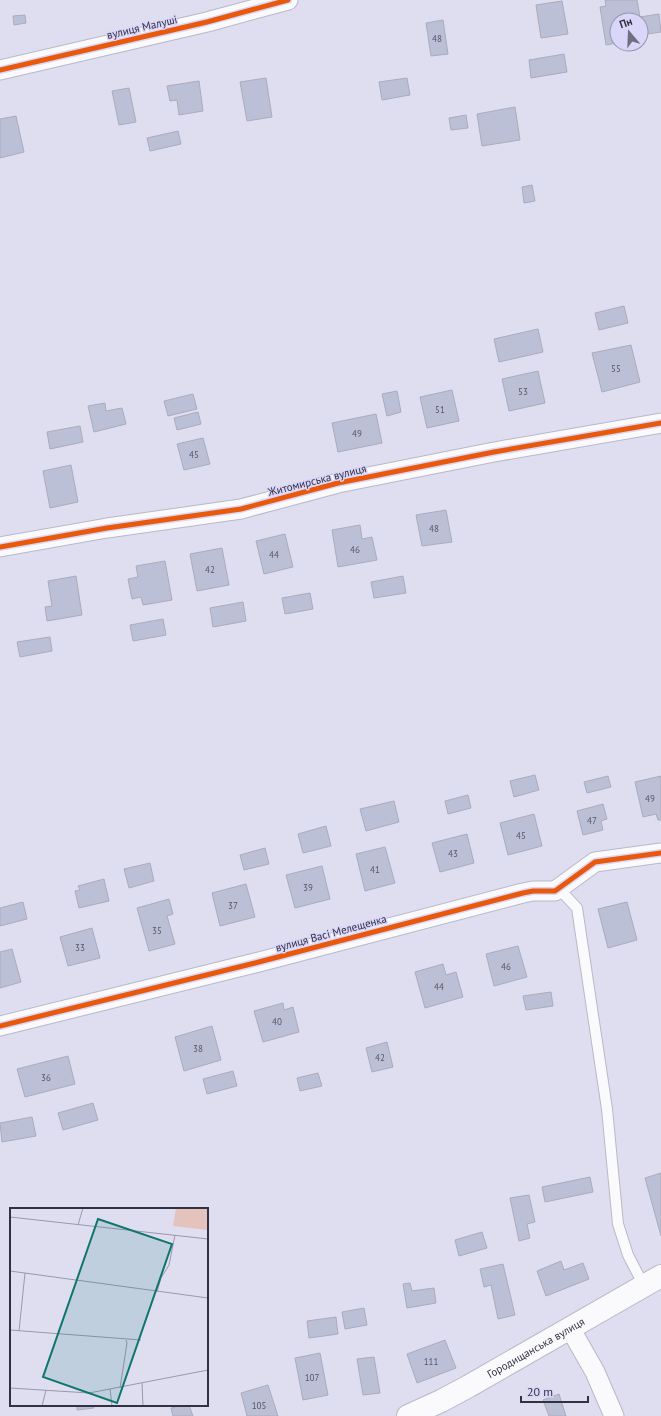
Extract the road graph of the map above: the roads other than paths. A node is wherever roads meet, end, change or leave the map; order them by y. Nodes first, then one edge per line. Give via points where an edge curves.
1 (288, 0) edge
2 (0, 70) edge
3 (661, 423) edge
4 (0, 547) edge
5 (661, 853) edge
6 (555, 891) junction
7 (0, 1026) edge
8 (653, 1281) edge
9 (570, 1328) junction
10 (408, 1416) edge
11 (614, 1416) edge

1 - 2 street, вулиця Малуші
3 - 4 street, Житомирська вулиця via 338,483 241,510 107,528
5 - 6 street via 595,862
6 - 7 street, вулиця Васі Мелещенка via 523,892
6 - 8 lane via 563,893 577,908 607,1109 618,1224 628,1255
8 - 9 street, Городищанська вулиця
9 - 10 street, Городищанська вулиця via 469,1386
9 - 11 street via 595,1372

